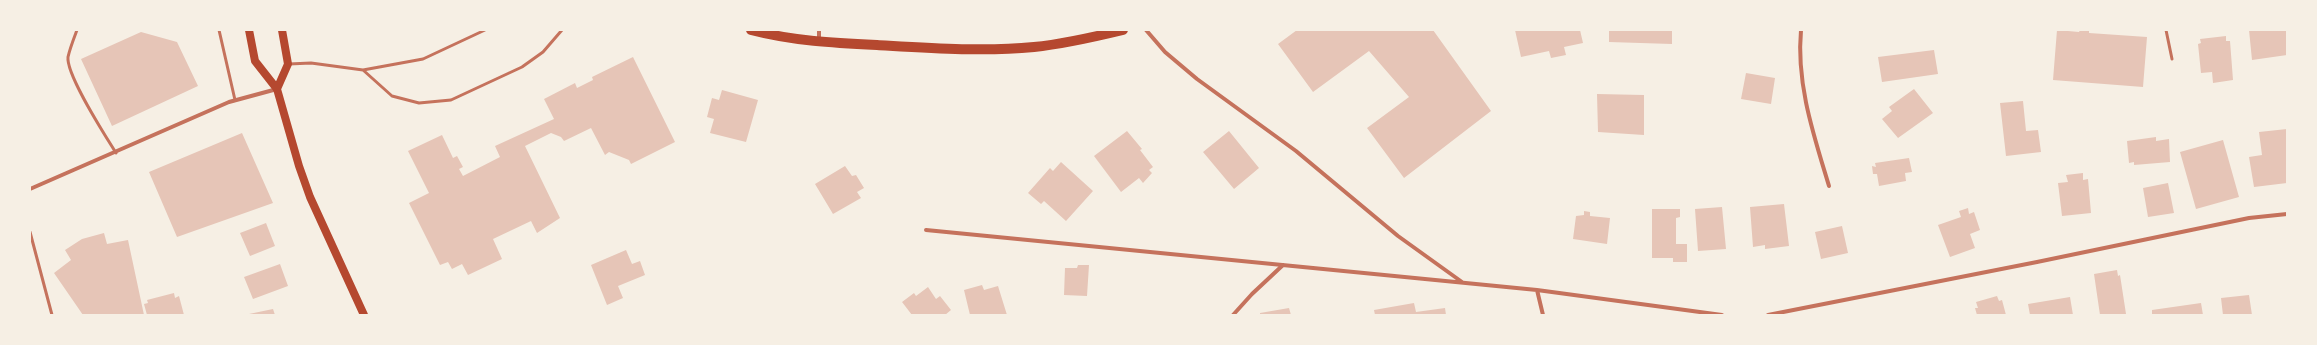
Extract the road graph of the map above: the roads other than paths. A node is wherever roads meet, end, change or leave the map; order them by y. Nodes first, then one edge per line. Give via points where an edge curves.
1 (77, 30) edge
2 (219, 30) edge
3 (249, 30) edge
4 (282, 30) edge
5 (485, 30) edge
6 (562, 30) edge
7 (751, 30) edge
8 (819, 30) edge
9 (1123, 30) edge
10 (1146, 30) edge
11 (1800, 30) edge
12 (2166, 30) edge
13 (819, 42) junction
14 (2172, 59) dead end
15 (288, 64) junction
16 (363, 70) junction
17 (277, 89) junction
18 (235, 100) junction
19 (116, 153) junction
20 (1829, 186) dead end
21 (30, 189) edge
22 (2287, 214) edge
23 (926, 230) dead end
24 (30, 232) edge
25 (1283, 265) junction
26 (1462, 282) junction
27 (1536, 290) junction
28 (52, 315) edge
29 (364, 315) edge
30 (1233, 315) edge
31 (1543, 315) edge
32 (1722, 315) edge
33 (1768, 315) edge

1 - 19 lane via 68,58 70,67 87,106
2 - 18 lane
3 - 17 main road via 255,61
4 - 15 main road
5 - 16 lane via 423,58
6 - 16 lane via 543,52 522,67 451,100 419,103 392,96
7 - 13 main road via 780,38
8 - 13 street
9 - 13 main road via 1033,47 973,48
10 - 26 street via 1165,52 1197,79 1296,151 1398,236
11 - 20 street via 1799,50 1807,113
12 - 14 lane
15 - 16 lane via 311,63
15 - 17 main road
17 - 18 street
17 - 29 main road via 310,197
18 - 19 street
19 - 21 street
22 - 33 street via 2249,218
23 - 25 street
24 - 28 lane
25 - 26 street
25 - 30 street
26 - 27 street
27 - 31 street
27 - 32 street

